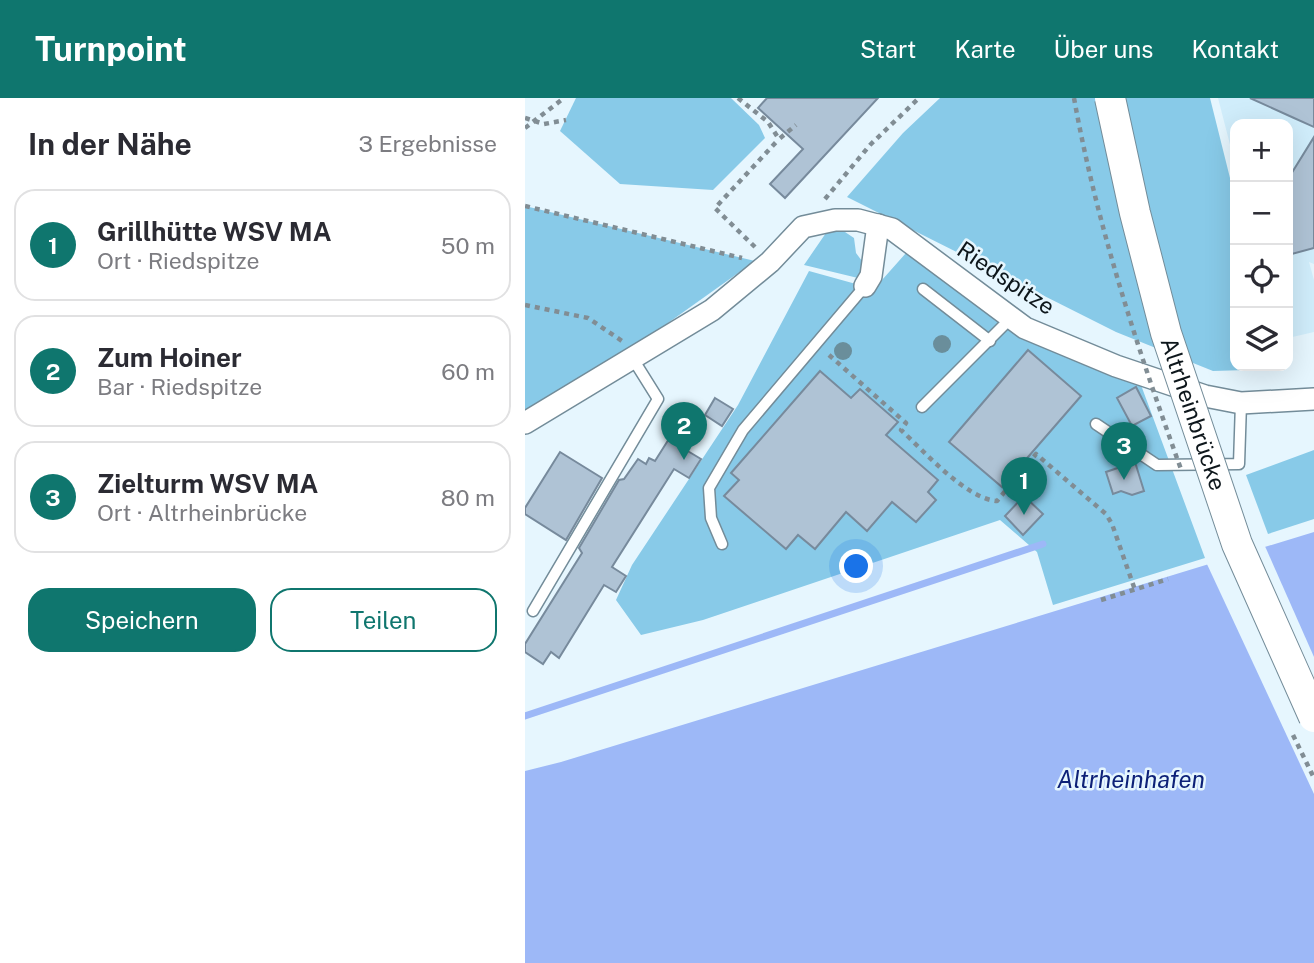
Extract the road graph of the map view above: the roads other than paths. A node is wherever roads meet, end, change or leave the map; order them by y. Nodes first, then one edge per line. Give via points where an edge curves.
1 (1111, 98) edge
2 (878, 225) junction
3 (865, 286) joint
4 (923, 289) dead end
5 (1011, 318) junction
6 (990, 341) junction
7 (633, 359) junction
8 (1314, 399) edge
9 (1241, 402) junction
10 (922, 407) dead end
11 (525, 423) edge
12 (1096, 425) dead end
13 (722, 544) dead end
14 (533, 611) dead end
15 (1314, 717) edge

1 - 15 main road, Altrheinbrücke, bridge via 1166,333 1237,544
2 - 3 street via 871,276
2 - 5 street, Riedspitze via 892,229
2 - 7 street, Riedspitze via 835,220 803,227 770,262 712,310
3 - 13 lane via 743,430 709,488 711,518
4 - 6 lane
5 - 6 lane
5 - 9 street, Riedspitze via 1116,366 1205,396
6 - 10 lane
7 - 11 street
7 - 14 lane via 658,399
8 - 9 street, Riedspitze
9 - 12 lane via 1239,464 1157,465

